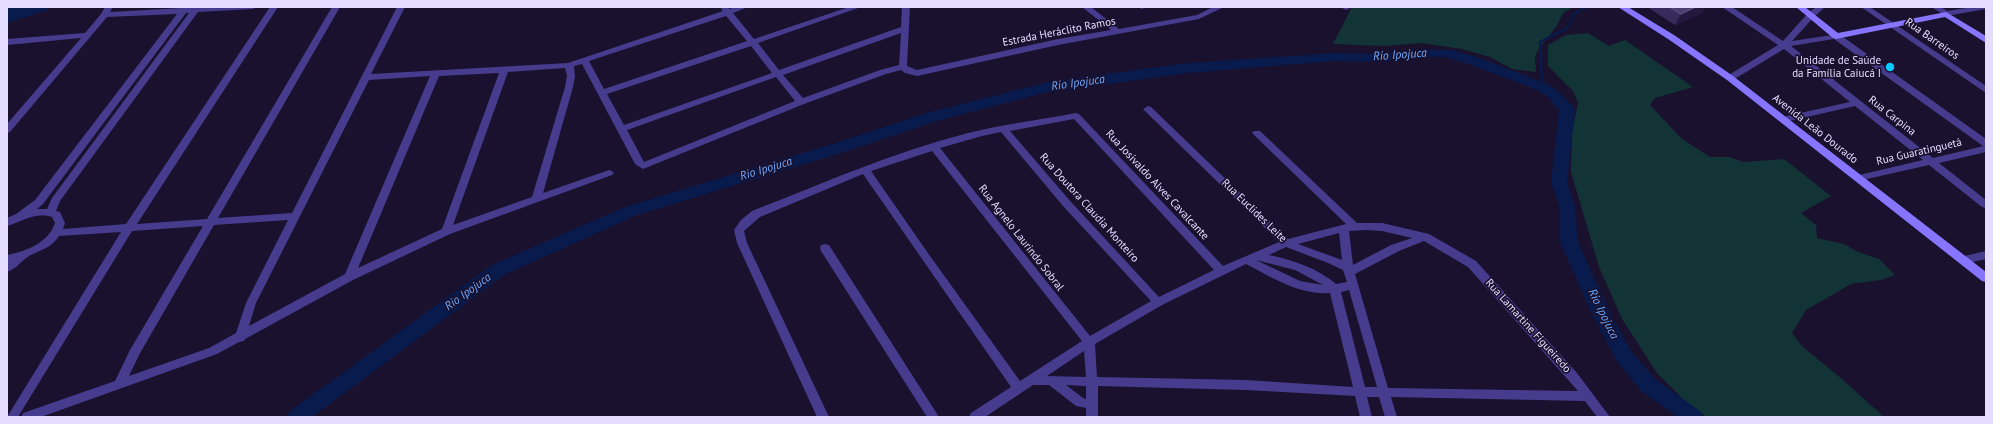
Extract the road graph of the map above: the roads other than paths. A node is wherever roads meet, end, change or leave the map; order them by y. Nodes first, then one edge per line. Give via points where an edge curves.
1 (253, 7) edge
2 (274, 7) edge
3 (336, 7) edge
4 (402, 7) edge
5 (744, 7) edge
6 (857, 7) edge
7 (906, 7) edge
8 (1086, 7) edge
9 (1220, 7) edge
10 (1622, 7) edge
11 (1726, 7) edge
12 (1800, 7) edge
13 (1821, 7) edge
14 (1865, 7) edge
15 (1935, 7) edge
16 (1986, 7) edge
17 (197, 8) edge
18 (185, 9) edge
19 (726, 9) edge
20 (107, 11) edge
21 (1946, 14) junction
22 (1811, 15) junction
23 (1892, 25) junction
24 (904, 29) junction
25 (1117, 31) junction
26 (87, 34) junction
27 (1836, 36) junction
28 (1986, 40) edge
29 (11, 42) edge
30 (752, 42) junction
31 (1784, 45) junction
32 (7, 50) edge
33 (584, 59) junction
34 (569, 64) junction
35 (903, 67) junction
36 (504, 70) junction
37 (434, 74) junction
38 (778, 74) junction
39 (366, 77) junction
40 (1730, 78) junction
41 (1986, 90) edge
42 (602, 93) junction
43 (801, 102) junction
44 (1856, 103) junction
45 (1148, 109) dead end
46 (1785, 119) junction
47 (620, 129) junction
48 (1003, 129) junction
49 (7, 130) edge
50 (1258, 133) dead end
51 (1986, 144) edge
52 (934, 147) junction
53 (1986, 149) edge
54 (1931, 162) junction
55 (865, 170) junction
56 (609, 173) dead end
57 (1858, 178) junction
58 (537, 197) junction
59 (1986, 205) edge
60 (51, 213) junction
61 (20, 216) junction
62 (294, 216) junction
63 (7, 222) edge
64 (211, 222) junction
65 (1349, 227) junction
66 (129, 228) junction
67 (446, 231) junction
68 (56, 233) junction
69 (1425, 237) junction
70 (1286, 243) junction
71 (825, 248) dead end
72 (23, 255) junction
73 (1986, 255) edge
74 (1252, 258) junction
75 (7, 259) edge
76 (1964, 260) junction
77 (7, 268) edge
78 (1348, 270) junction
79 (1220, 271) junction
80 (349, 276) junction
81 (1986, 278) edge
82 (1353, 285) junction
83 (1335, 290) junction
84 (1158, 302) junction
85 (240, 338) junction
86 (1089, 342) junction
87 (1033, 380) junction
88 (1052, 381) junction
89 (1092, 382) junction
90 (120, 383) junction
91 (1019, 389) junction
92 (1360, 392) junction
93 (1384, 392) junction
94 (1587, 396) junction
95 (1091, 404) junction
96 (12, 417) edge
97 (27, 417) edge
98 (823, 417) edge
99 (933, 417) edge
100 (975, 417) edge
101 (1092, 417) edge
102 (1366, 417) edge
103 (1391, 417) edge
104 (1604, 417) edge

1 - 17 street
2 - 66 street
3 - 64 street
4 - 39 street
5 - 19 street
6 - 30 street
7 - 24 street
8 - 25 street
9 - 25 street, Estrada Heráclito Ramos via 1199,16
10 - 40 main road, Avenida Leão Dourado
11 - 31 street, Rua Carpina
12 - 22 main road
13 - 22 street
14 - 23 street, Rua Barreiros
15 - 21 street
16 - 21 street
17 - 18 street
17 - 60 street via 55,200
18 - 20 street
18 - 61 street via 39,202
19 - 30 street
19 - 33 street
20 - 26 street
21 - 23 main road
21 - 28 main road
22 - 27 main road
22 - 31 street
23 - 27 main road
23 - 41 street, Rua Barreiros
24 - 35 street
24 - 38 street
25 - 35 street, Estrada Heráclito Ramos via 917,73
26 - 29 street
26 - 49 street
27 - 31 street
27 - 51 street
29 - 32 street
30 - 38 street
30 - 42 street
31 - 40 street
31 - 44 street, Rua Carpina
33 - 34 street
33 - 42 street
34 - 36 street
34 - 58 street via 571,76
35 - 43 street
36 - 37 street
36 - 67 street
37 - 39 street
37 - 80 street
38 - 43 street
38 - 47 street
39 - 62 street
40 - 46 main road, Avenida Leão Dourado
42 - 47 street
43 - 47 street via 643,166
44 - 46 street
44 - 54 street, Rua Carpina
45 - 70 street, Rua Euclides Leite
46 - 57 main road, Avenida Leão Dourado
48 - 52 street
48 - 79 street, Rua Josivaldo Alves Cavalcante via 1076,116
48 - 84 street, Rua Doutora Claudia Monteiro via 1067,204
50 - 65 street
52 - 55 street
52 - 86 street, Rua Agnelo Laurindo Sobral
53 - 54 street, Rua Guaratinguetá
54 - 57 street, Rua Guaratinguetá
54 - 59 street, Rua Carpina
55 - 91 street
55 - 98 street via 756,214 739,230 742,243
56 - 58 street
57 - 76 main road, Avenida Leão Dourado
58 - 67 street
60 - 61 street via 37,212
60 - 68 street via 56,215 60,223
61 - 63 street
62 - 64 street
62 - 85 street via 250,303
64 - 66 street
64 - 90 street via 134,353
65 - 69 street, Rua Lamartine Figueiredo via 1382,227
65 - 70 street, Rua Lamartine Figueiredo
65 - 78 street
66 - 68 street
66 - 96 street
67 - 80 street
68 - 72 street via 37,249
69 - 78 street
69 - 94 street, Rua Lamartine Figueiredo via 1472,264 1562,363
70 - 74 street, Rua Lamartine Figueiredo
70 - 78 street, Rua Euclides Leite via 1332,260
71 - 99 street
72 - 75 street
72 - 77 street
73 - 76 street
74 - 79 street, Rua Lamartine Figueiredo
74 - 83 street, Rua Euclides Leite via 1306,269 1322,278
74 - 83 street via 1297,286
76 - 81 main road, Avenida Leão Dourado
78 - 82 street
79 - 84 street, Rua Lamartine Figueiredo
80 - 85 street
82 - 83 street
82 - 93 street
83 - 92 street
84 - 86 street, Rua Lamartine Figueiredo
85 - 90 street via 213,351
86 - 87 street, Rua Lamartine Figueiredo
86 - 89 street
87 - 88 street
87 - 91 street, Rua Lamartine Figueiredo
88 - 89 street
88 - 95 street via 1080,403
89 - 92 street via 1246,385
89 - 95 street
90 - 97 street
91 - 100 street, Rua Lamartine Figueiredo
92 - 93 street
92 - 102 street
93 - 94 street
93 - 103 street
94 - 104 street, Rua Lamartine Figueiredo
95 - 101 street

